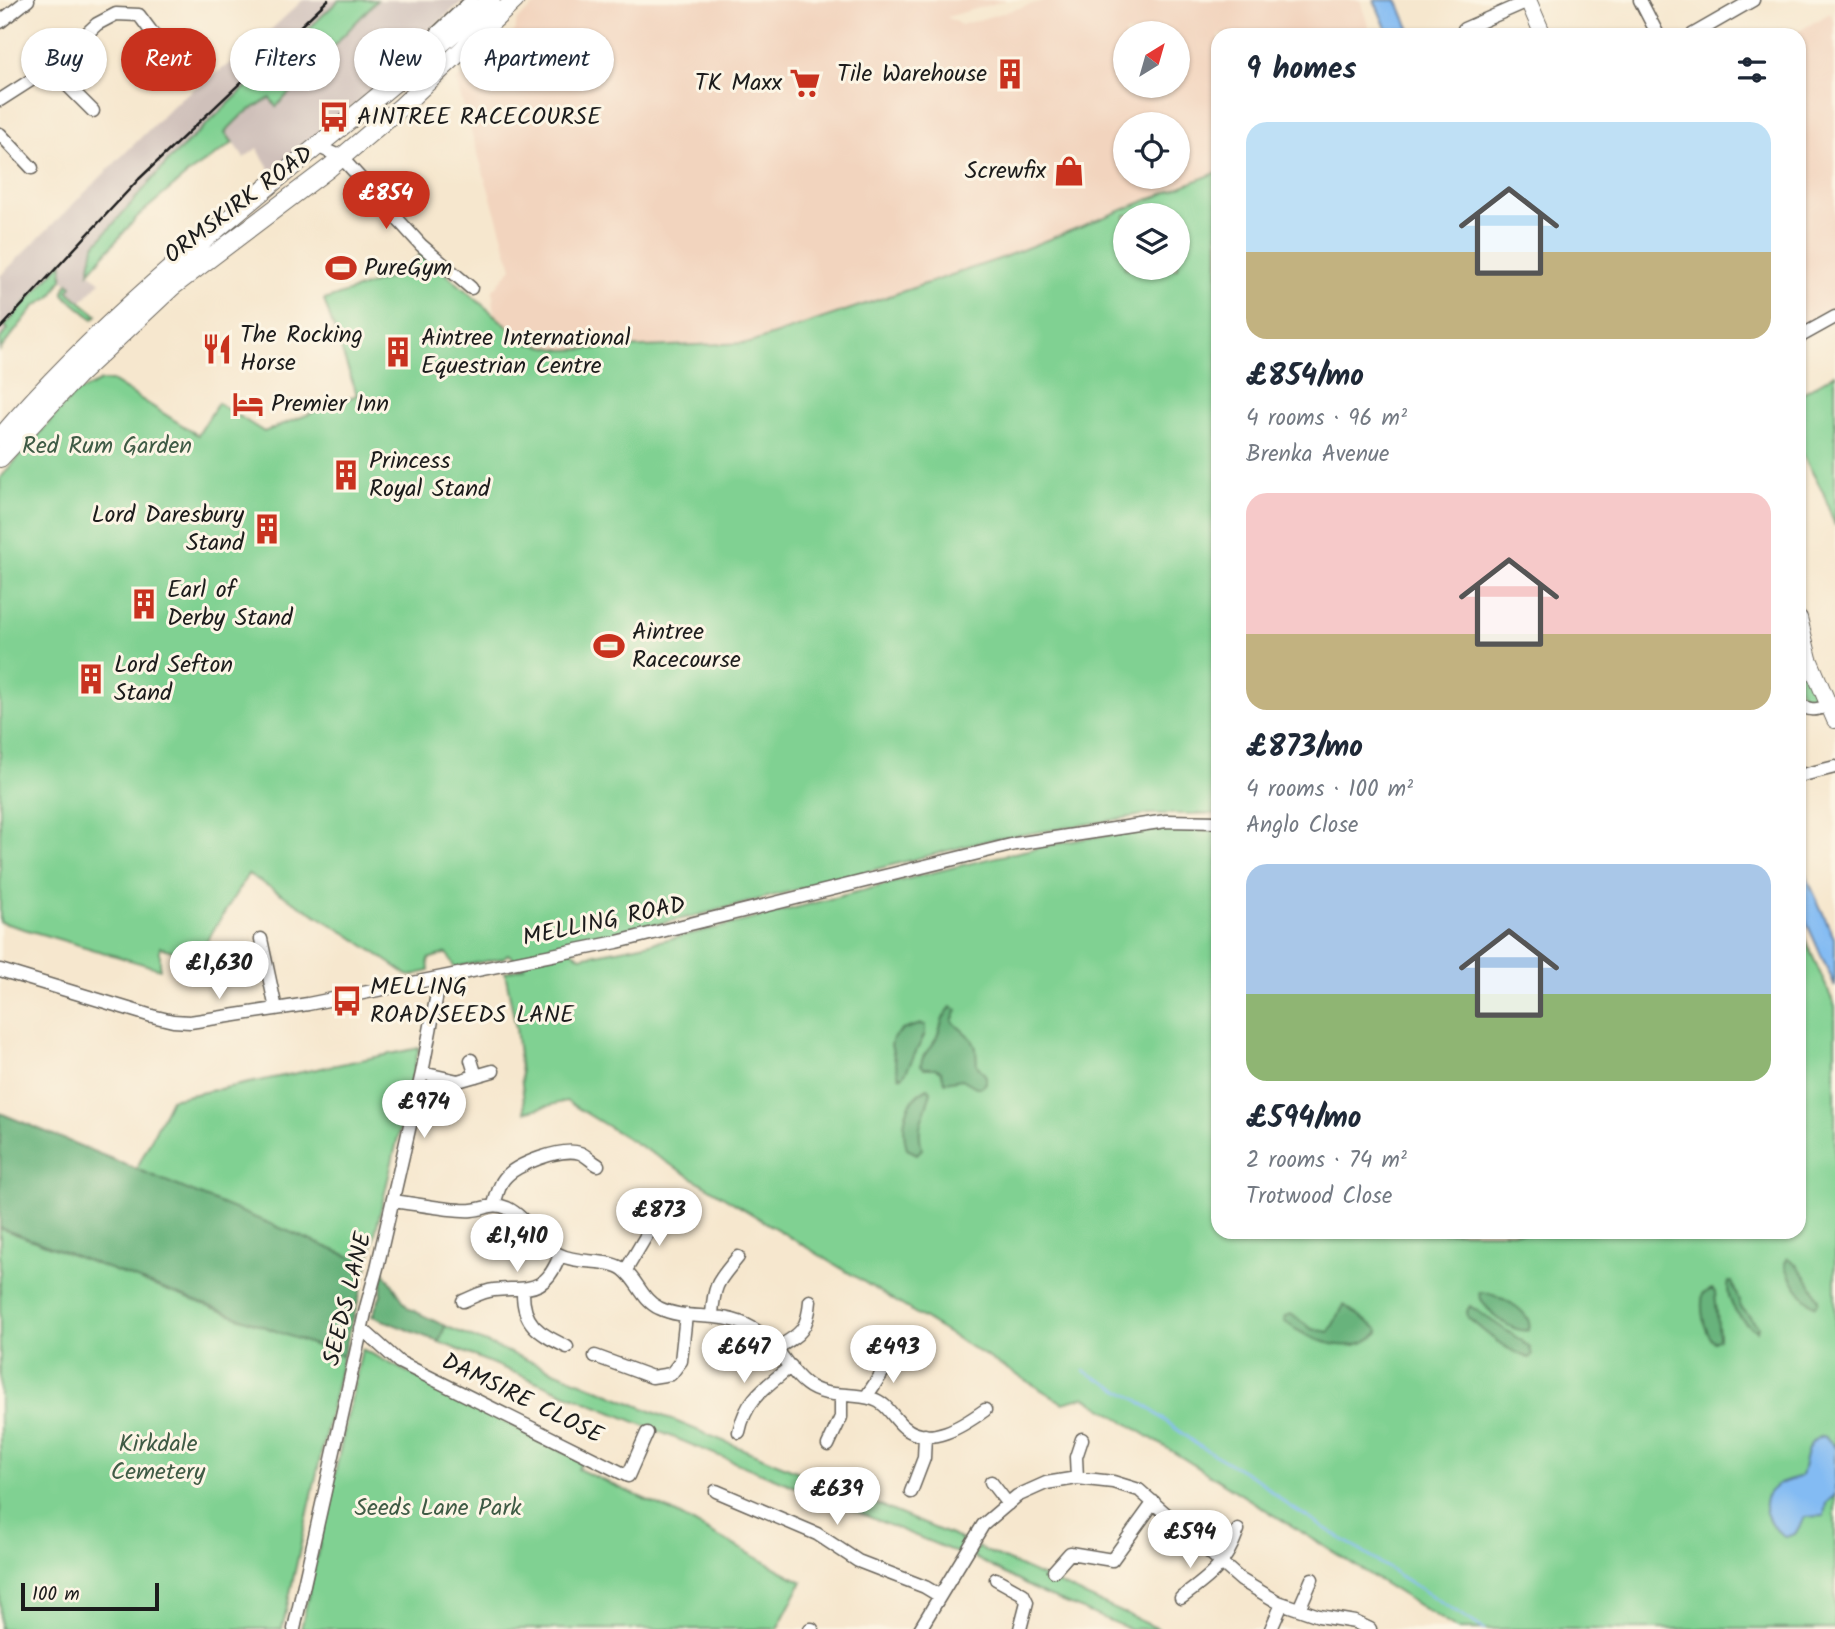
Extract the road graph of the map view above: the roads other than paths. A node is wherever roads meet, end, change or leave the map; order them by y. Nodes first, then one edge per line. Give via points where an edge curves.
1 (28, 0) edge
2 (491, 0) edge
3 (515, 0) edge
4 (1528, 0) edge
5 (1640, 0) edge
6 (1752, 0) edge
7 (469, 3) edge
8 (0, 21) edge
9 (93, 28) edge
10 (149, 28) edge
11 (442, 28) edge
12 (1466, 28) edge
13 (1540, 28) edge
14 (1654, 28) edge
15 (1704, 28) edge
16 (446, 39) edge
17 (21, 87) edge
18 (73, 91) edge
19 (385, 91) edge
20 (0, 100) edge
21 (93, 111) dead end
22 (0, 134) edge
23 (319, 147) junction
24 (341, 157) junction
25 (32, 168) dead end
26 (471, 288) dead end
27 (1835, 317) edge
28 (1806, 333) edge
29 (0, 439) edge
30 (0, 458) edge
31 (1806, 647) edge
32 (1806, 708) edge
33 (1833, 710) edge
34 (1835, 767) edge
35 (1806, 774) edge
36 (1211, 822) edge
37 (261, 939) dead end
38 (0, 970) edge
39 (440, 978) junction
40 (276, 1009) junction
41 (471, 1060) dead end
42 (493, 1071) dead end
43 (422, 1073) junction
44 (476, 1076) junction
45 (598, 1165) dead end
46 (393, 1201) junction
47 (494, 1204) junction
48 (662, 1209) dead end
49 (560, 1255) junction
50 (738, 1257) dead end
51 (626, 1270) junction
52 (523, 1290) junction
53 (463, 1301) dead end
54 (810, 1301) dead end
55 (686, 1315) junction
56 (712, 1315) junction
57 (361, 1328) junction
58 (567, 1347) dead end
59 (777, 1348) junction
60 (894, 1355) dead end
61 (595, 1356) dead end
62 (791, 1366) junction
63 (841, 1395) junction
64 (866, 1397) junction
65 (985, 1410) dead end
66 (739, 1432) dead end
67 (647, 1433) dead end
68 (925, 1435) junction
69 (1082, 1439) dead end
70 (828, 1445) dead end
71 (1077, 1478) junction
72 (991, 1482) dead end
73 (716, 1491) dead end
74 (911, 1492) dead end
75 (1154, 1502) junction
76 (1008, 1504) junction
77 (1238, 1530) dead end
78 (1221, 1563) junction
79 (1055, 1571) dead end
80 (996, 1579) dead end
81 (1312, 1579) dead end
82 (940, 1596) junction
83 (1181, 1598) dead end
84 (1282, 1604) junction
85 (1299, 1609) junction
86 (1366, 1628) edge
87 (294, 1629) edge
88 (920, 1629) edge
89 (1020, 1629) edge
90 (1271, 1629) edge

1 - 8 street
2 - 16 highway, ORMSKIRK ROAD
3 - 24 highway, ORMSKIRK ROAD
4 - 12 street
4 - 13 main road
5 - 14 street
6 - 15 street
7 - 11 street
9 - 10 street via 116,14 139,15
17 - 20 street
18 - 21 street
19 - 23 highway, ORMSKIRK ROAD
22 - 25 street
23 - 24 street
23 - 29 highway, ORMSKIRK ROAD via 185,254 107,324
24 - 26 street via 421,245
24 - 30 highway, ORMSKIRK ROAD via 173,286 76,376
27 - 28 street
31 - 33 main road
32 - 33 street
34 - 35 street
36 - 39 street, MELLING ROAD via 1166,821 1015,844 663,932
37 - 40 street
38 - 40 street, MELLING ROAD via 181,1023
39 - 40 street, MELLING ROAD
39 - 43 street, SEEDS LANE
41 - 44 street
42 - 44 street
43 - 44 street via 458,1080
43 - 46 street, SEEDS LANE
45 - 47 street via 578,1152 553,1154 520,1165 501,1182
46 - 47 street via 471,1211
46 - 57 street, SEEDS LANE
47 - 49 street via 522,1219
48 - 51 street
49 - 51 street
49 - 52 street via 544,1281
50 - 56 street via 715,1287
51 - 55 street via 641,1293 660,1309
52 - 53 street via 494,1290
52 - 58 street via 531,1324
54 - 59 street via 805,1328
55 - 56 street
55 - 61 street via 681,1361 671,1374 652,1377
56 - 59 street via 752,1328
57 - 67 street, DAMSIRE CLOSE via 399,1362 628,1476
57 - 87 street, SEEDS LANE
59 - 62 street
60 - 64 street
62 - 63 street via 809,1387
62 - 66 street via 759,1392 742,1415
63 - 64 street
63 - 70 street via 841,1417
64 - 68 street via 880,1401 911,1432
65 - 68 street via 942,1434
68 - 74 street via 925,1458
69 - 71 street via 1076,1457
71 - 75 street via 1139,1490
71 - 76 street via 1046,1483
72 - 76 street
73 - 82 street via 817,1534 858,1561
75 - 78 street
75 - 79 street via 1112,1560 1070,1553
76 - 82 street via 983,1525
77 - 78 street
78 - 83 street
78 - 84 street
80 - 89 street via 1023,1594 1027,1602
81 - 85 street
82 - 88 street
84 - 85 street
84 - 90 street
85 - 86 street

